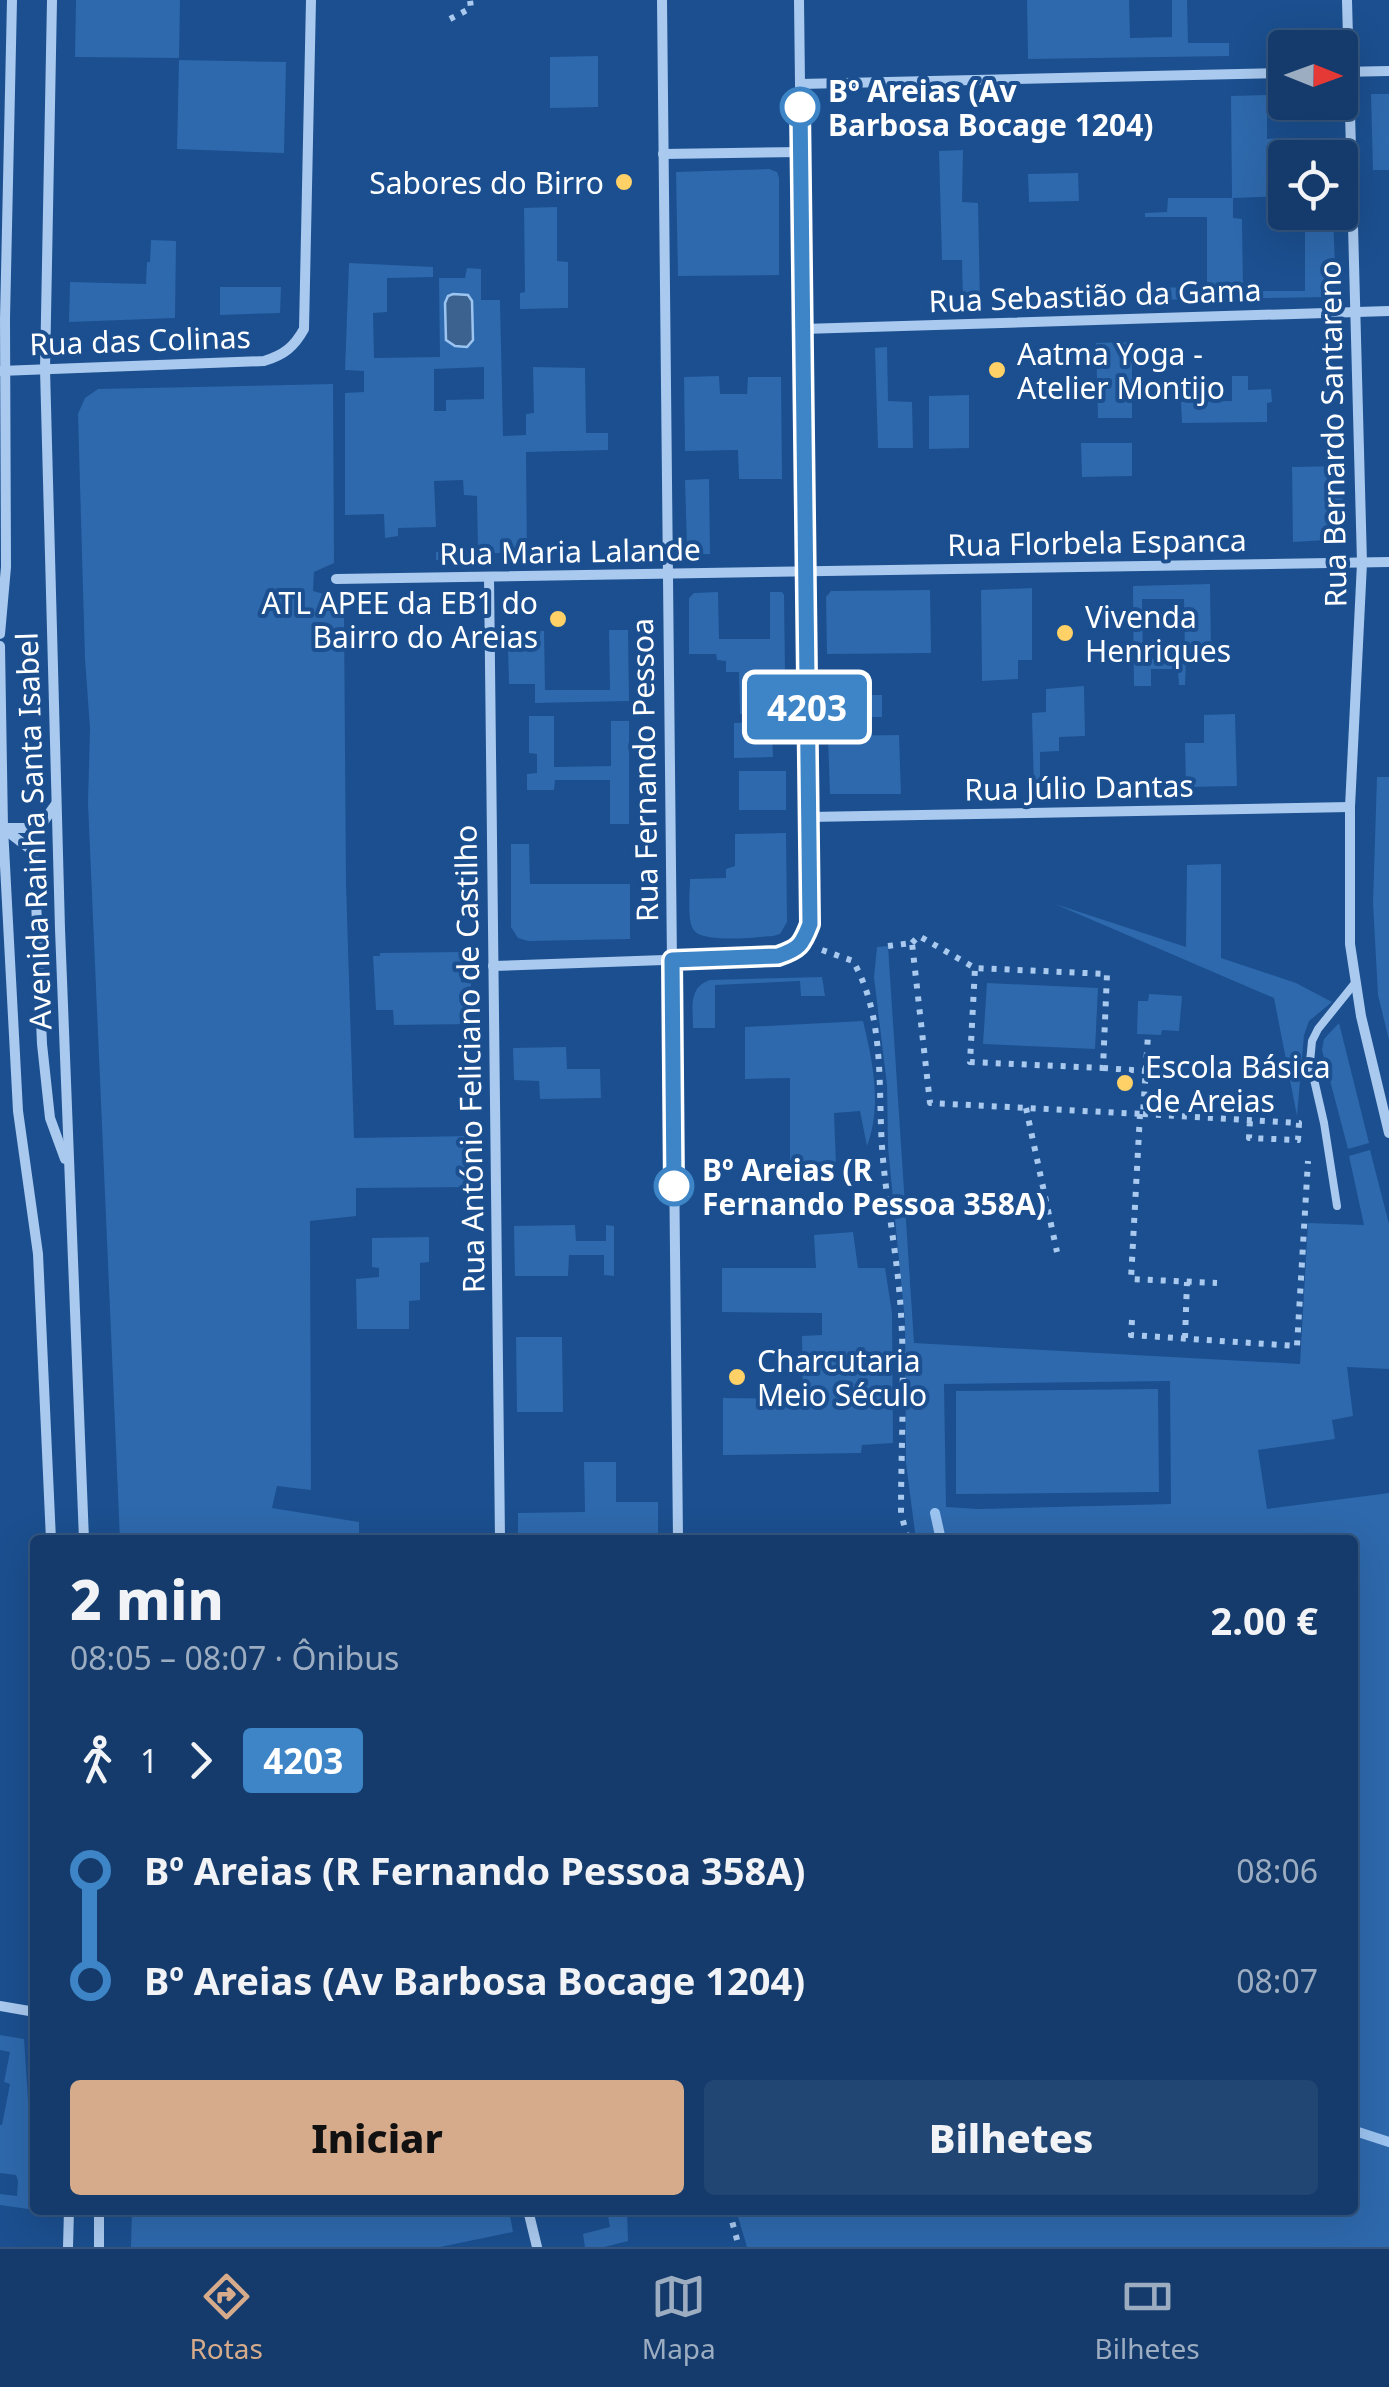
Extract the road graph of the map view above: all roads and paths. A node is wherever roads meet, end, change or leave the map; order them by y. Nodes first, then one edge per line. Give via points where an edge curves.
1 (12, 0) edge
2 (52, 0) edge
3 (311, 0) edge
4 (470, 0) edge
5 (662, 0) edge
6 (799, 0) edge
7 (1347, 0) edge
8 (450, 20) dead end
9 (1346, 30) edge
10 (1358, 72) edge
11 (1389, 72) edge
12 (1268, 73) edge
13 (800, 84) junction
14 (1347, 120) edge
15 (801, 152) junction
16 (662, 154) junction
17 (1389, 311) edge
18 (1357, 312) junction
19 (803, 329) junction
20 (45, 368) junction
21 (3, 371) edge
22 (1362, 562) junction
23 (1389, 562) edge
24 (805, 572) junction
25 (667, 574) junction
26 (489, 577) junction
27 (336, 579) dead end
28 (0, 634) edge
29 (0, 646) edge
30 (56, 804) junction
31 (1350, 806) junction
32 (809, 817) junction
33 (1, 828) edge
34 (802, 943) junction
35 (912, 944) junction
36 (888, 946) dead end
37 (672, 960) junction
38 (493, 966) junction
39 (975, 968) junction
40 (1355, 983) junction
41 (1148, 1034) dead end
42 (1103, 1068) junction
43 (1146, 1070) junction
44 (1026, 1108) junction
45 (1142, 1114) junction
46 (1250, 1120) junction
47 (1299, 1130) junction
48 (1309, 1131) dead end
49 (1389, 1133) edge
50 (1308, 1150) dead end
51 (70, 1170) junction
52 (1337, 1206) dead end
53 (1057, 1252) dead end
54 (1187, 1282) junction
55 (1217, 1284) dead end
56 (1132, 1320) dead end
57 (1184, 1338) junction
58 (51, 1535) edge
59 (84, 1535) edge
60 (500, 1535) edge
61 (678, 1535) edge
62 (907, 1535) edge
63 (0, 2006) edge
64 (30, 2011) edge
65 (69, 2215) edge
66 (100, 2215) edge
67 (529, 2215) edge
68 (730, 2215) edge
69 (68, 2247) edge
70 (99, 2247) edge
71 (537, 2247) edge
72 (739, 2247) edge

1 - 21 street, Avenida Rainha Santa Isabel
2 - 20 street, Avenida Rainha Santa Isabel
3 - 20 street, Rua das Colinas via 304,329 296,343 264,360
4 - 8 path via 470,8
5 - 16 street, Rua Fernando Pessoa
6 - 13 street
7 - 9 street, Rua Bernardo Santareno
10 - 11 street
12 - 13 street
13 - 15 street
14 - 18 street, Rua Bernardo Santareno
15 - 16 street
15 - 19 street
16 - 25 street, Rua Fernando Pessoa
17 - 18 street, Rua Sebastião da Gama
18 - 19 street, Rua Sebastião da Gama
18 - 22 street, Rua Bernardo Santareno
19 - 24 street
20 - 21 street, Rua das Colinas
20 - 30 street, Avenida Rainha Santa Isabel
21 - 28 street, Avenida Rainha Santa Isabel via 6,568
22 - 23 street, Rua Florbela Espanca
22 - 24 street, Rua Florbela Espanca
22 - 31 street, Rua Bernardo Santareno
24 - 25 street, Rua Maria Lalande
24 - 32 street
25 - 26 street, Rua Maria Lalande
25 - 37 street, Rua Fernando Pessoa
26 - 27 street, Rua Maria Lalande
26 - 38 street, Rua António Feliciano de Castilho
29 - 33 street, Avenida Rainha Santa Isabel
30 - 33 street via 38,828
30 - 51 street, Avenida Rainha Santa Isabel
31 - 32 street, Rua Júlio Dantas
31 - 40 street, Rua Bernardo Santareno
32 - 34 street via 810,924
33 - 51 street via 34,852 50,1118
33 - 58 street, Avenida Rainha Santa Isabel via 18,1111 38,1254
34 - 37 street via 778,956
34 - 62 path via 853,961 872,1012 901,1314 901,1512
35 - 36 path
35 - 39 path via 918,936
35 - 44 path via 930,1103
37 - 38 street
37 - 61 street, Rua Fernando Pessoa
38 - 60 street, Rua António Feliciano de Castilho
39 - 42 path via 970,1062
39 - 42 path via 1108,974
40 - 49 street, Rua Bernardo Santareno
40 - 52 lane via 1318,1029 1310,1062
41 - 43 path
42 - 43 path
43 - 45 path
44 - 45 path
44 - 53 path
45 - 46 path
45 - 54 path via 1131,1279
46 - 47 path via 1299,1123
46 - 47 path via 1249,1138 1298,1140
47 - 48 path
50 - 57 path via 1296,1346
51 - 59 street, Avenida Rainha Santa Isabel
54 - 55 path
54 - 57 path
56 - 57 path via 1131,1335
63 - 64 street
65 - 69 street
66 - 70 street
67 - 71 street
68 - 72 path

